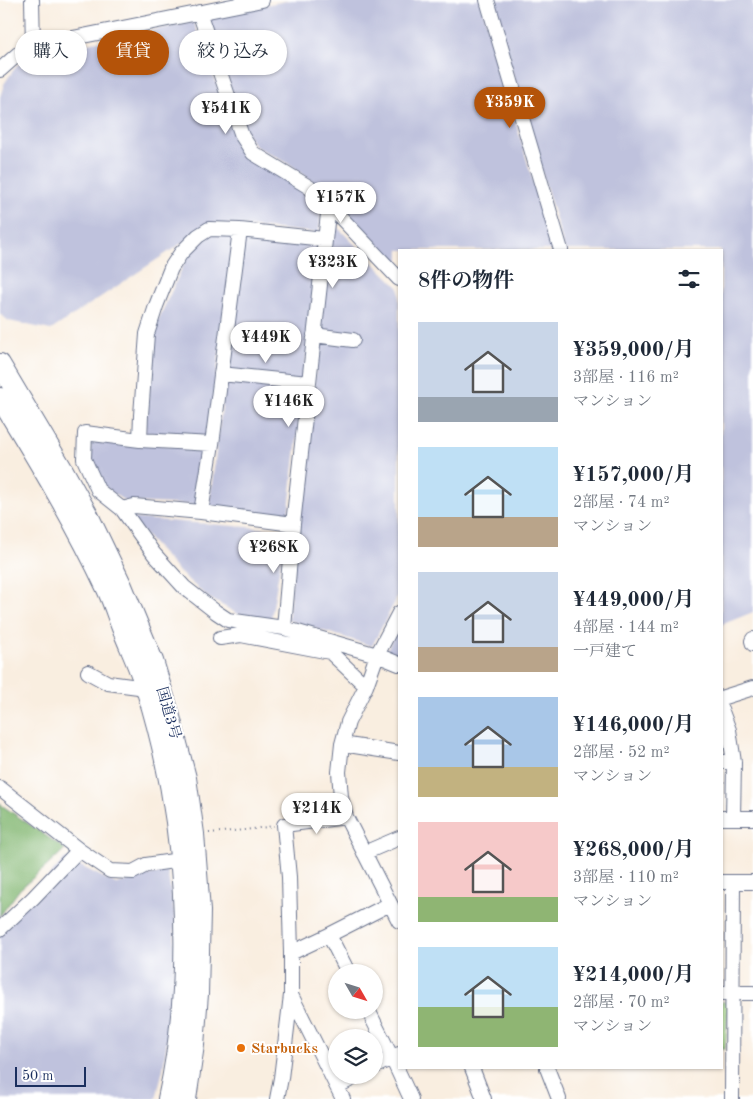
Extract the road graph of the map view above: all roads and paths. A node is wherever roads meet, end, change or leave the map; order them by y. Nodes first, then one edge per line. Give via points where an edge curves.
1 (32, 0) edge
2 (262, 0) edge
3 (487, 0) edge
4 (199, 12) junction
5 (32, 30) edge
6 (87, 35) edge
7 (15, 57) edge
8 (0, 70) edge
9 (328, 205) junction
10 (240, 230) junction
11 (324, 239) junction
12 (561, 249) edge
13 (398, 278) edge
14 (314, 335) junction
15 (353, 340) dead end
16 (0, 364) edge
17 (221, 374) junction
18 (308, 383) junction
19 (0, 398) edge
20 (140, 440) junction
21 (212, 444) junction
22 (122, 508) junction
23 (202, 512) junction
24 (293, 524) junction
25 (398, 615) edge
26 (284, 628) junction
27 (220, 638) dead end
28 (753, 639) edge
29 (753, 644) edge
30 (377, 655) junction
31 (398, 664) edge
32 (88, 672) dead end
33 (366, 686) junction
34 (146, 688) junction
35 (753, 688) edge
36 (723, 697) edge
37 (723, 714) edge
38 (342, 744) junction
39 (398, 753) edge
40 (728, 762) edge
41 (0, 788) edge
42 (346, 817) junction
43 (727, 818) edge
44 (753, 818) edge
45 (284, 825) junction
46 (194, 834) junction
47 (398, 838) edge
48 (79, 850) junction
49 (364, 853) junction
50 (180, 860) junction
51 (727, 882) edge
52 (753, 882) edge
53 (390, 904) junction
54 (398, 919) edge
55 (0, 929) edge
56 (329, 935) junction
57 (291, 952) junction
58 (344, 964) edge
59 (727, 993) edge
60 (753, 993) edge
61 (291, 995) junction
62 (373, 1019) edge
63 (727, 1053) edge
64 (395, 1056) edge
65 (383, 1062) edge
66 (400, 1069) edge
67 (472, 1069) edge
68 (547, 1069) edge
69 (350, 1084) edge
70 (340, 1093) edge
71 (168, 1099) edge
72 (186, 1099) edge
73 (277, 1099) edge
74 (411, 1099) edge
75 (484, 1099) edge
76 (559, 1099) edge
77 (732, 1099) edge

1 - 5 street
2 - 4 street
3 - 12 street
4 - 6 street
4 - 9 street via 242,136 253,153 309,187
7 - 8 street
9 - 11 street
9 - 13 street
10 - 11 street
10 - 17 street
10 - 20 street via 209,229 181,253 171,268 147,334
11 - 14 street
14 - 15 street
14 - 18 street
16 - 46 highway, 国道3号 via 88,515 153,661 186,778
17 - 18 street
17 - 21 street
18 - 24 street
19 - 34 highway, 国道3号 via 55,489 107,590
20 - 21 street
20 - 22 street via 85,433 84,459 98,490
21 - 23 street
22 - 23 street via 134,506
22 - 26 street via 154,554 184,587 216,612 228,620
23 - 24 street
24 - 26 street
25 - 30 street
26 - 30 street
27 - 33 street via 241,635 330,652
28 - 29 street
30 - 31 street
30 - 33 street
32 - 34 street via 108,683
33 - 38 street via 348,722
34 - 50 highway, 国道3号 via 169,781
35 - 36 street
37 - 40 street via 730,730
38 - 39 street
38 - 42 street via 339,772
40 - 43 street
41 - 48 street
42 - 45 street
42 - 49 street
43 - 44 street
45 - 46 path
45 - 57 street
46 - 72 highway, 国道3号 via 200,910 198,994
47 - 49 street
48 - 50 street via 110,871 133,872 146,865
48 - 55 street
49 - 53 street
50 - 71 highway, 国道3号 via 184,917 183,995
51 - 52 street
51 - 59 street
53 - 54 street
53 - 56 street
56 - 57 street
56 - 58 street
57 - 61 street
59 - 60 street
59 - 63 street
61 - 70 street
61 - 73 street
62 - 64 street
63 - 77 street
64 - 65 street
66 - 74 street
67 - 75 street
68 - 76 street
69 - 70 street

